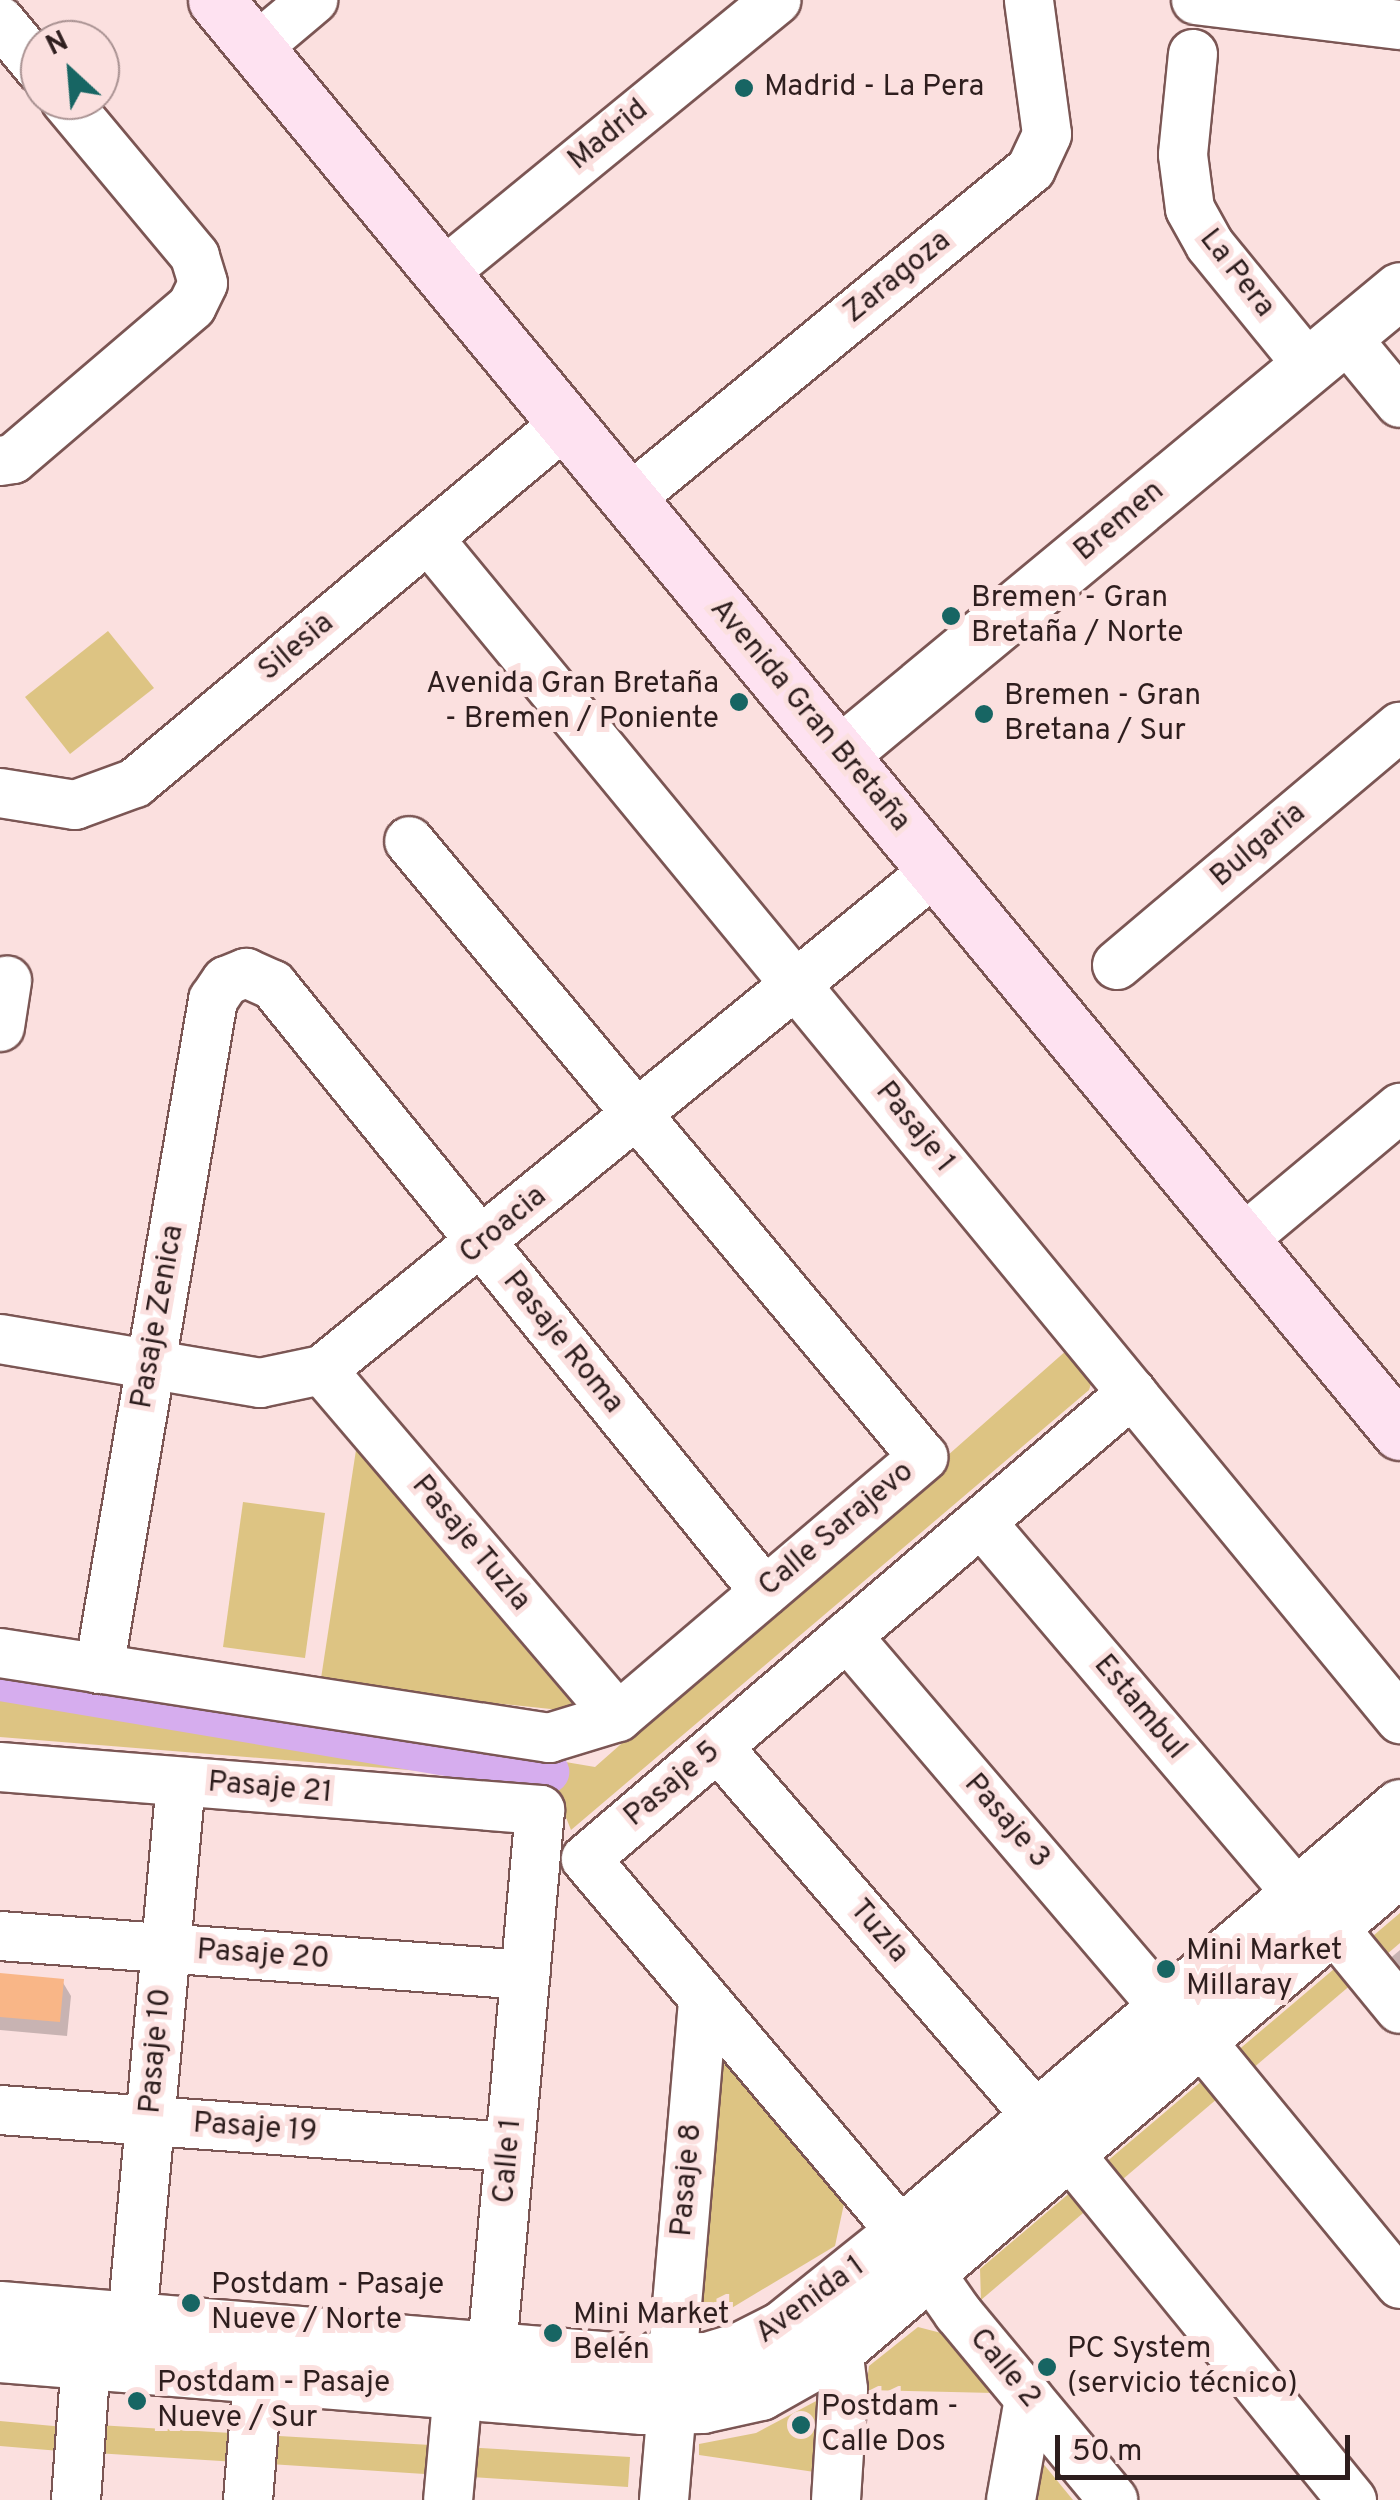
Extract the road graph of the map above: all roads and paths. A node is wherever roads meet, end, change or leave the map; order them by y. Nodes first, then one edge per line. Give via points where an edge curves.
1 (216, 0) edge
2 (313, 0) edge
3 (776, 0) edge
4 (1028, 0) edge
5 (1196, 0) edge
6 (0, 21) edge
7 (1400, 25) edge
8 (20, 45) edge
9 (256, 48) junction
10 (1193, 54) dead end
11 (83, 120) edge
12 (443, 273) junction
13 (1400, 290) edge
14 (1326, 350) junction
15 (1400, 403) edge
16 (567, 422) junction
17 (0, 461) edge
18 (629, 499) junction
19 (428, 538) junction
20 (1400, 728) edge
21 (840, 754) junction
22 (0, 793) edge
23 (409, 840) dead end
24 (936, 870) junction
25 (1117, 965) dead end
26 (236, 975) joint
27 (796, 984) junction
28 (1400, 1108) edge
29 (638, 1115) junction
30 (1242, 1240) junction
31 (482, 1244) junction
32 (0, 1339) edge
33 (151, 1365) junction
34 (322, 1370) junction
35 (1132, 1393) junction
36 (1400, 1432) edge
37 (981, 1522) junction
38 (765, 1592) junction
39 (848, 1636) junction
40 (0, 1653) edge
41 (99, 1669) junction
42 (618, 1717) junction
43 (1400, 1719) edge
44 (718, 1747) junction
45 (0, 1767) edge
46 (181, 1782) junction
47 (1400, 1807) edge
48 (540, 1810) joint
49 (586, 1858) junction
50 (536, 1861) junction
51 (1400, 1867) edge
52 (1315, 1910) junction
53 (0, 1936) edge
54 (166, 1949) junction
55 (526, 1975) junction
56 (704, 1998) junction
57 (1400, 2009) edge
58 (1182, 2023) junction
59 (0, 2110) edge
60 (150, 2121) junction
61 (1052, 2134) junction
62 (510, 2148) junction
63 (914, 2252) junction
64 (1400, 2284) edge
65 (0, 2310) edge
66 (132, 2320) junction
67 (838, 2348) junction
68 (492, 2349) junction
69 (0, 2354) edge
70 (86, 2362) junction
71 (258, 2375) junction
72 (672, 2385) junction
73 (458, 2390) junction
74 (1029, 2399) junction
75 (76, 2500) edge
76 (248, 2500) edge
77 (448, 2500) edge
78 (664, 2500) edge
79 (836, 2500) edge
80 (1011, 2500) edge
81 (1113, 2500) edge
82 (1352, 2500) edge

1 - 9 main road, Avenida Gran Bretaña
2 - 9 street
3 - 12 street, Madrid
4 - 18 street, Zaragoza via 1047,134 1032,169
5 - 7 street
6 - 8 street
9 - 12 main road, Avenida Gran Bretaña
10 - 14 street, La Pera via 1184,155 1190,209 1210,244
11 - 17 street via 195,256 203,283 192,306 12,459
12 - 16 main road, Avenida Gran Bretaña
13 - 14 street, Bremen
14 - 15 street, La Pera
14 - 21 street, Bremen
16 - 18 main road, Avenida Gran Bretaña
16 - 19 street, Silesia
18 - 21 main road, Avenida Gran Bretaña
19 - 22 street, Silesia via 116,794 75,805
19 - 27 street, Pasaje 1
20 - 25 street, Bulgaria
21 - 24 main road, Avenida Gran Bretaña
23 - 29 street, Calle Sarajevo
24 - 27 street, Croacia
24 - 30 main road, Avenida Gran Bretaña
26 - 31 street, Pasaje Roma via 256,974 274,985
26 - 33 street, Pasaje Zenica via 213,1000
27 - 29 street, Croacia
27 - 35 street, Pasaje 1
28 - 30 street
29 - 31 street, Croacia
29 - 38 street, Calle Sarajevo via 923,1457
30 - 36 main road, Avenida Gran Bretaña
31 - 34 street, Croacia
31 - 38 street, Pasaje Roma
32 - 33 street, Croacia
33 - 34 street, Croacia via 260,1382
33 - 41 street, Pasaje Zenica
34 - 42 street, Pasaje Tuzla
35 - 37 street, Pasaje 5
35 - 43 street, Pasaje 1
37 - 39 street, Pasaje 5
37 - 52 street, Estambul
38 - 42 street, Calle Sarajevo
39 - 44 street, Pasaje 5
39 - 58 street, Pasaje 3
40 - 41 street, Calle Sarajevo
41 - 42 street, Calle Sarajevo via 503,1734 549,1738
44 - 49 street, Pasaje 5
44 - 61 street, Tuzla
45 - 46 street, Pasaje 21
46 - 48 street, Pasaje 21
46 - 54 street, Pasaje 10
47 - 52 street, Avenida 1
48 - 50 street, Calle 1
49 - 50 street
49 - 56 street
50 - 55 street, Calle 1
51 - 52 street, Avenida 1
52 - 57 street, Estambul
52 - 58 street, Avenida 1
53 - 54 street, Pasaje 20
54 - 55 street, Pasaje 20
54 - 60 street, Pasaje 10
55 - 62 street, Calle 1
56 - 63 street
56 - 72 street, Pasaje 8
58 - 61 street, Avenida 1
58 - 64 street, Pasaje 3
59 - 60 street, Pasaje 19
60 - 62 street, Pasaje 19
60 - 66 street, Pasaje 10
61 - 63 street, Avenida 1
61 - 82 street, Tuzla
62 - 68 street, Calle 1
63 - 67 street, Avenida 1
63 - 72 street, Avenida 1
63 - 74 street, Calle 2
65 - 66 street, Avenida 1
66 - 68 street, Avenida 1
67 - 72 street, Avenida 1 via 760,2392
67 - 79 street via 843,2389
68 - 72 street, Avenida 1
68 - 73 street
69 - 70 street, Avenida 1
70 - 71 street, Avenida 1
70 - 75 street
71 - 73 street, Avenida 1
71 - 76 street
72 - 73 street, Avenida 1
72 - 78 street, Pasaje 8
73 - 77 street
74 - 80 street
74 - 81 street, Calle 2

